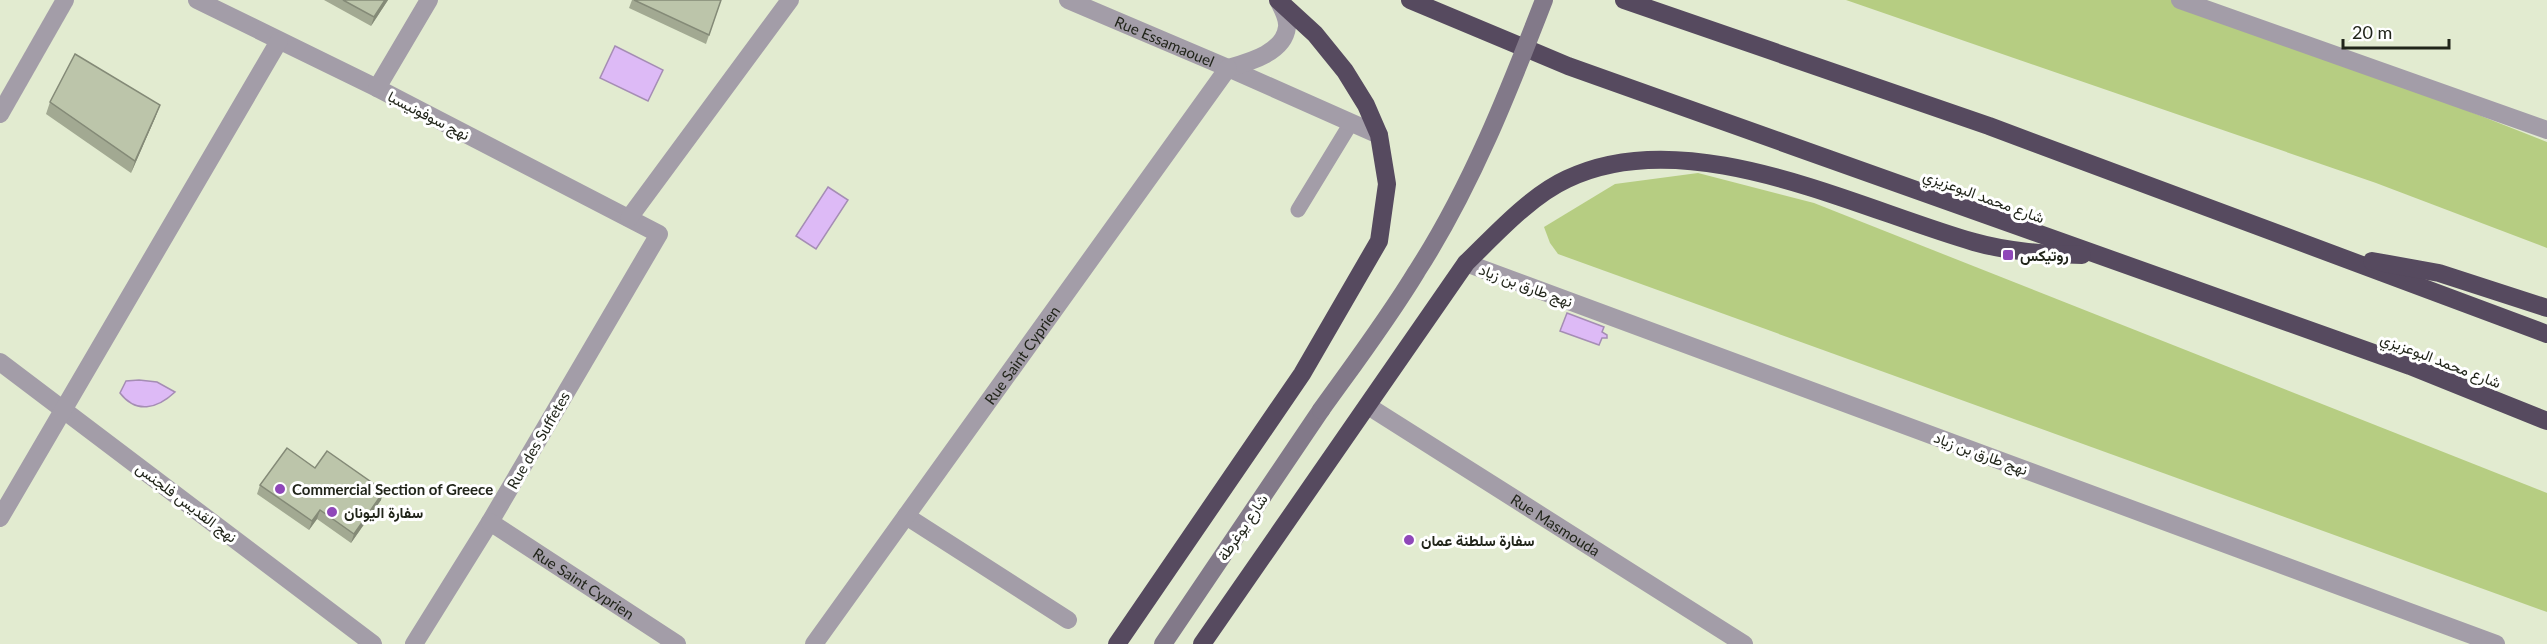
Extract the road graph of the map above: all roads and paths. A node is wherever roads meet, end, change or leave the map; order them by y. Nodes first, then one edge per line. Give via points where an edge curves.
1 (65, 0) edge
2 (197, 0) edge
3 (429, 0) edge
4 (790, 0) edge
5 (1068, 0) edge
6 (1278, 0) edge
7 (1410, 0) edge
8 (1544, 0) edge
9 (1624, 0) edge
10 (2180, 0) edge
11 (279, 42) junction
12 (1228, 68) junction
13 (377, 88) junction
14 (0, 114) edge
15 (1351, 123) junction
16 (2547, 130) edge
17 (1379, 135) junction
18 (1298, 210) dead end
19 (630, 218) junction
20 (659, 234) joint
21 (2097, 255) junction
22 (2336, 255) junction
23 (1466, 263) junction
24 (2547, 308) edge
25 (2547, 334) edge
26 (0, 362) edge
27 (1368, 406) junction
28 (62, 408) junction
29 (2547, 421) edge
30 (906, 516) junction
31 (0, 518) edge
32 (490, 522) junction
33 (1068, 620) dead end
34 (373, 644) edge
35 (414, 644) edge
36 (677, 644) edge
37 (814, 644) edge
38 (1117, 644) edge
39 (1163, 644) edge
40 (1202, 644) edge
41 (1744, 644) edge
42 (2496, 644) edge

1 - 14 street
2 - 11 street, نهج سوفونيسبا
3 - 13 street
4 - 19 street
5 - 12 street, Rue Essamaouel
6 - 12 street via 1287,27 1280,42 1258,59
6 - 17 highway via 1315,34 1345,71
7 - 21 highway, شارع محمد البوعزيزي via 1568,66
8 - 39 main road, شارع يوغرطة, bridge via 1488,139 1418,271
9 - 22 highway via 1989,126
10 - 16 street
11 - 13 street, نهج سوفونيسبا
11 - 28 street
12 - 15 street, Rue Essamaouel
12 - 30 street, Rue Saint Cyprien
13 - 19 street, نهج سوفونيسبا
15 - 17 street, Rue Essamaouel
15 - 18 lane
17 - 38 highway via 1387,184 1379,242 1302,374
19 - 20 street, نهج سوفونيسبا
20 - 32 street, Rue des Suffetes
21 - 23 highway via 2037,254 1976,243 1754,170 1683,160 1633,162 1597,168 1566,179 1520,211
21 - 29 highway, شارع محمد البوعزيزي via 2410,366
22 - 24 highway via 2439,273
22 - 25 highway
23 - 27 highway
23 - 42 street, نهج طارق بن زياد
26 - 28 street, نهج القديس فلجنس
27 - 40 highway
27 - 41 street, Rue Masmouda
28 - 31 street
28 - 34 street, نهج القديس فلجنس
30 - 33 street
30 - 37 street, Rue Saint Cyprien
32 - 35 street, Rue des Suffetes
32 - 36 street, Rue Saint Cyprien

